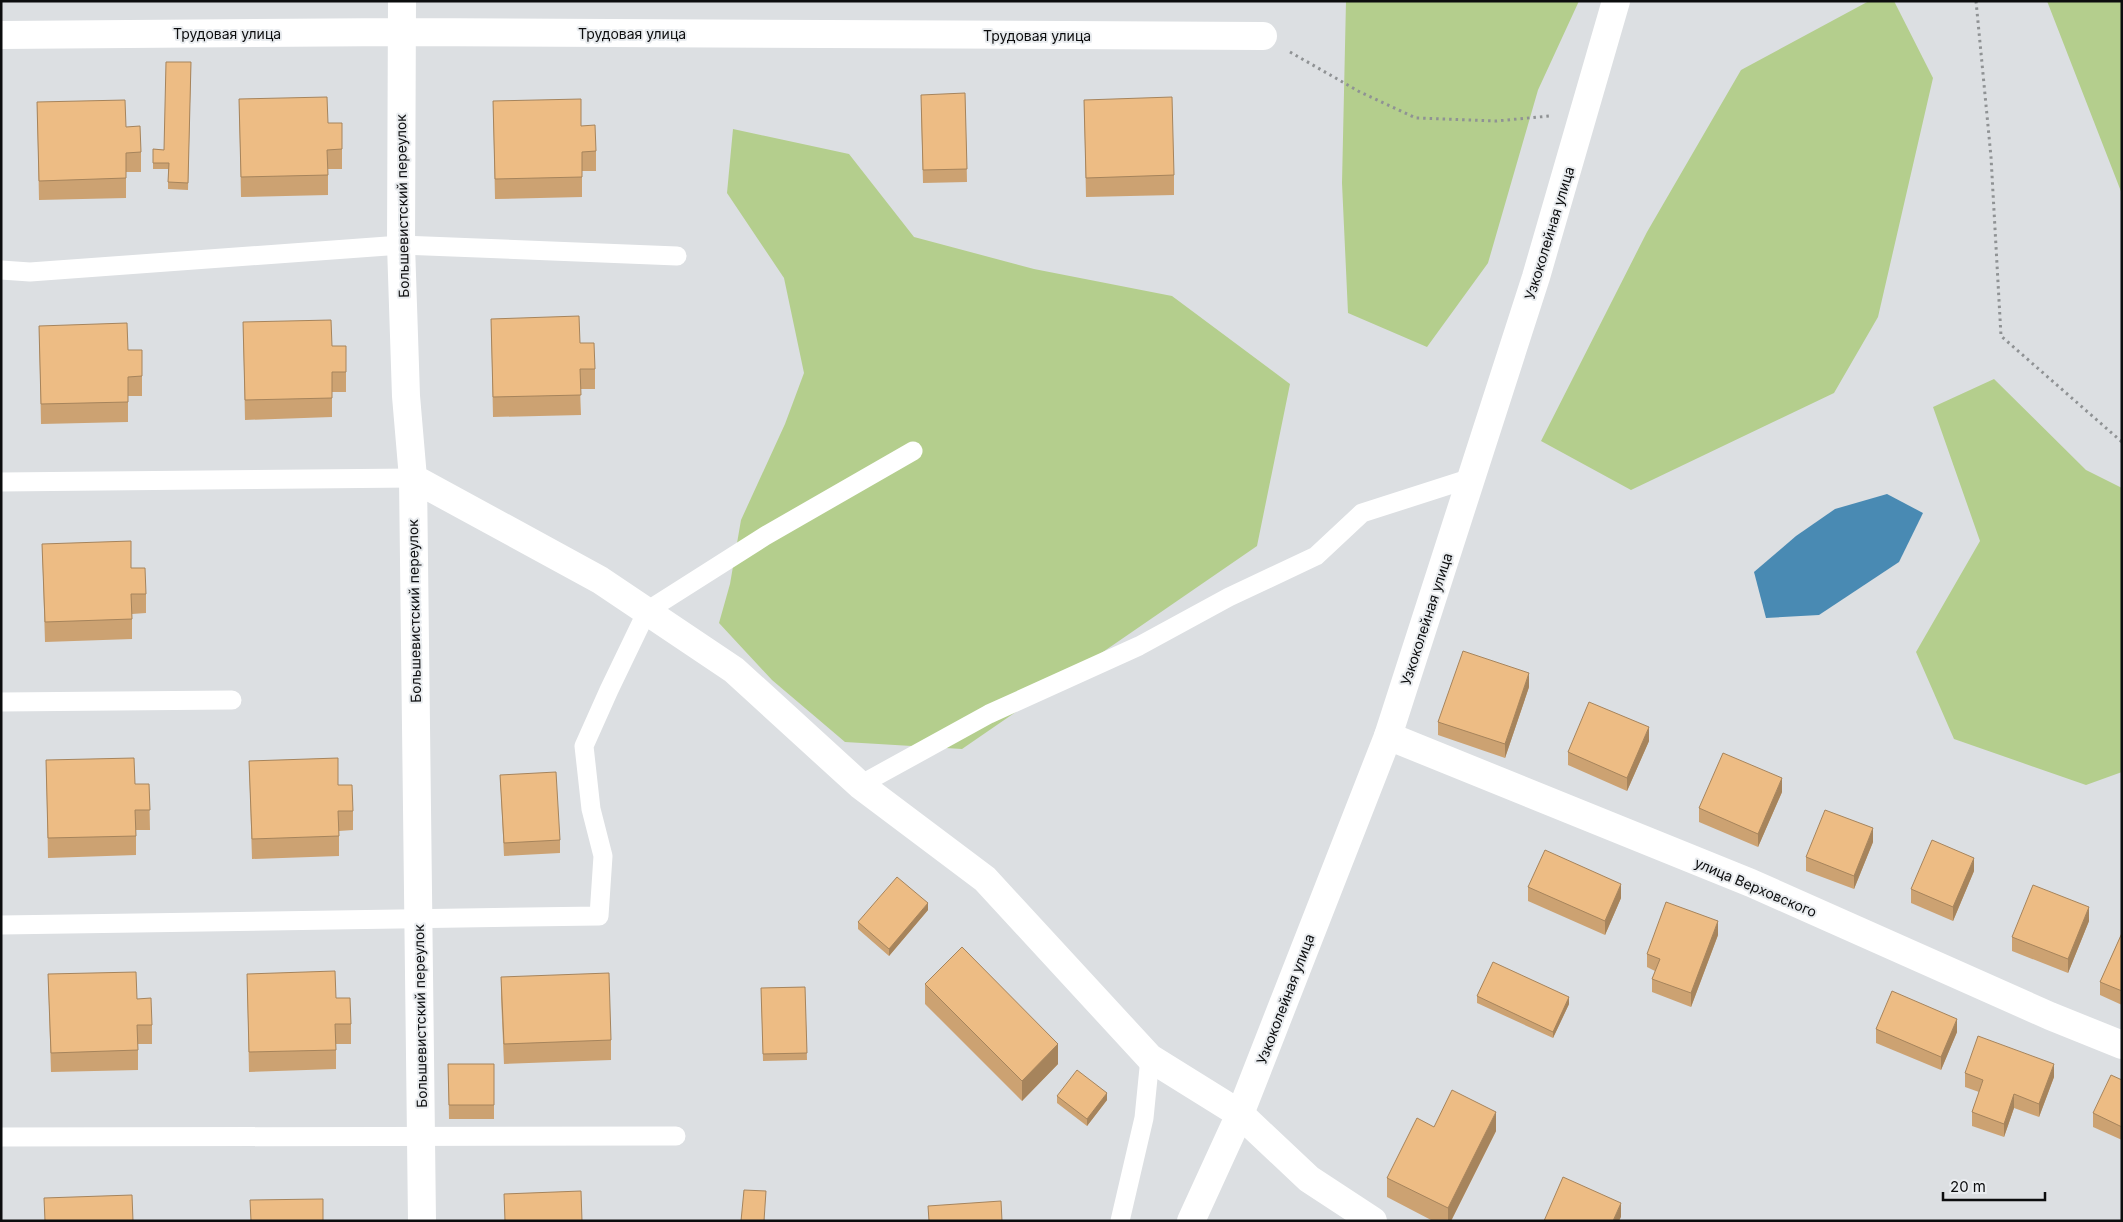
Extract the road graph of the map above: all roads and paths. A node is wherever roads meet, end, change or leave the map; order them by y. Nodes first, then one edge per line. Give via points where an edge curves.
1 (402, 1) edge
2 (1616, 1) edge
3 (1976, 1) edge
4 (401, 32) junction
5 (1, 34) edge
6 (1263, 36) joint
7 (1584, 112) junction
8 (401, 245) junction
9 (677, 256) dead end
10 (1, 270) edge
11 (2122, 442) edge
12 (913, 451) dead end
13 (413, 478) junction
14 (1471, 478) junction
15 (1, 482) edge
16 (647, 611) junction
17 (232, 700) dead end
18 (1, 702) edge
19 (1388, 736) junction
20 (860, 785) junction
21 (418, 919) junction
22 (1, 925) edge
23 (2122, 1046) edge
24 (1150, 1058) junction
25 (1240, 1114) junction
26 (1, 1136) edge
27 (676, 1136) dead end
28 (421, 1138) junction
29 (422, 1221) edge
30 (1120, 1221) edge
31 (1191, 1221) edge
32 (1372, 1221) edge

1 - 4 street, Большевистский переулок
2 - 7 street, Узкоколейная улица
3 - 11 path via 1991,157 2001,336
4 - 5 street, Трудовая улица
4 - 6 street, Трудовая улица
4 - 8 street, Большевистский переулок
6 - 7 path via 1360,92 1416,118 1497,121
7 - 14 street, Узкоколейная улица via 1536,277
8 - 9 lane
8 - 10 lane via 30,272
8 - 13 street, Большевистский переулок via 406,396
12 - 16 lane via 765,536
13 - 15 lane
13 - 16 street via 600,580
13 - 21 street, Большевистский переулок
14 - 19 street, Узкоколейная улица
14 - 20 lane via 1362,513 1316,556 1229,597 1139,646 989,714
16 - 20 street via 734,670
16 - 21 lane via 584,746 591,809 603,856 599,916
17 - 18 lane
19 - 23 street, улица Верховского via 1752,883
19 - 25 street, Узкоколейная улица
20 - 24 street via 985,879
21 - 22 lane
21 - 28 street, Большевистский переулок
24 - 25 street
24 - 30 lane via 1144,1118
25 - 31 street, Узкоколейная улица
25 - 32 street via 1309,1179
26 - 28 lane
27 - 28 lane
28 - 29 street, Большевистский переулок

